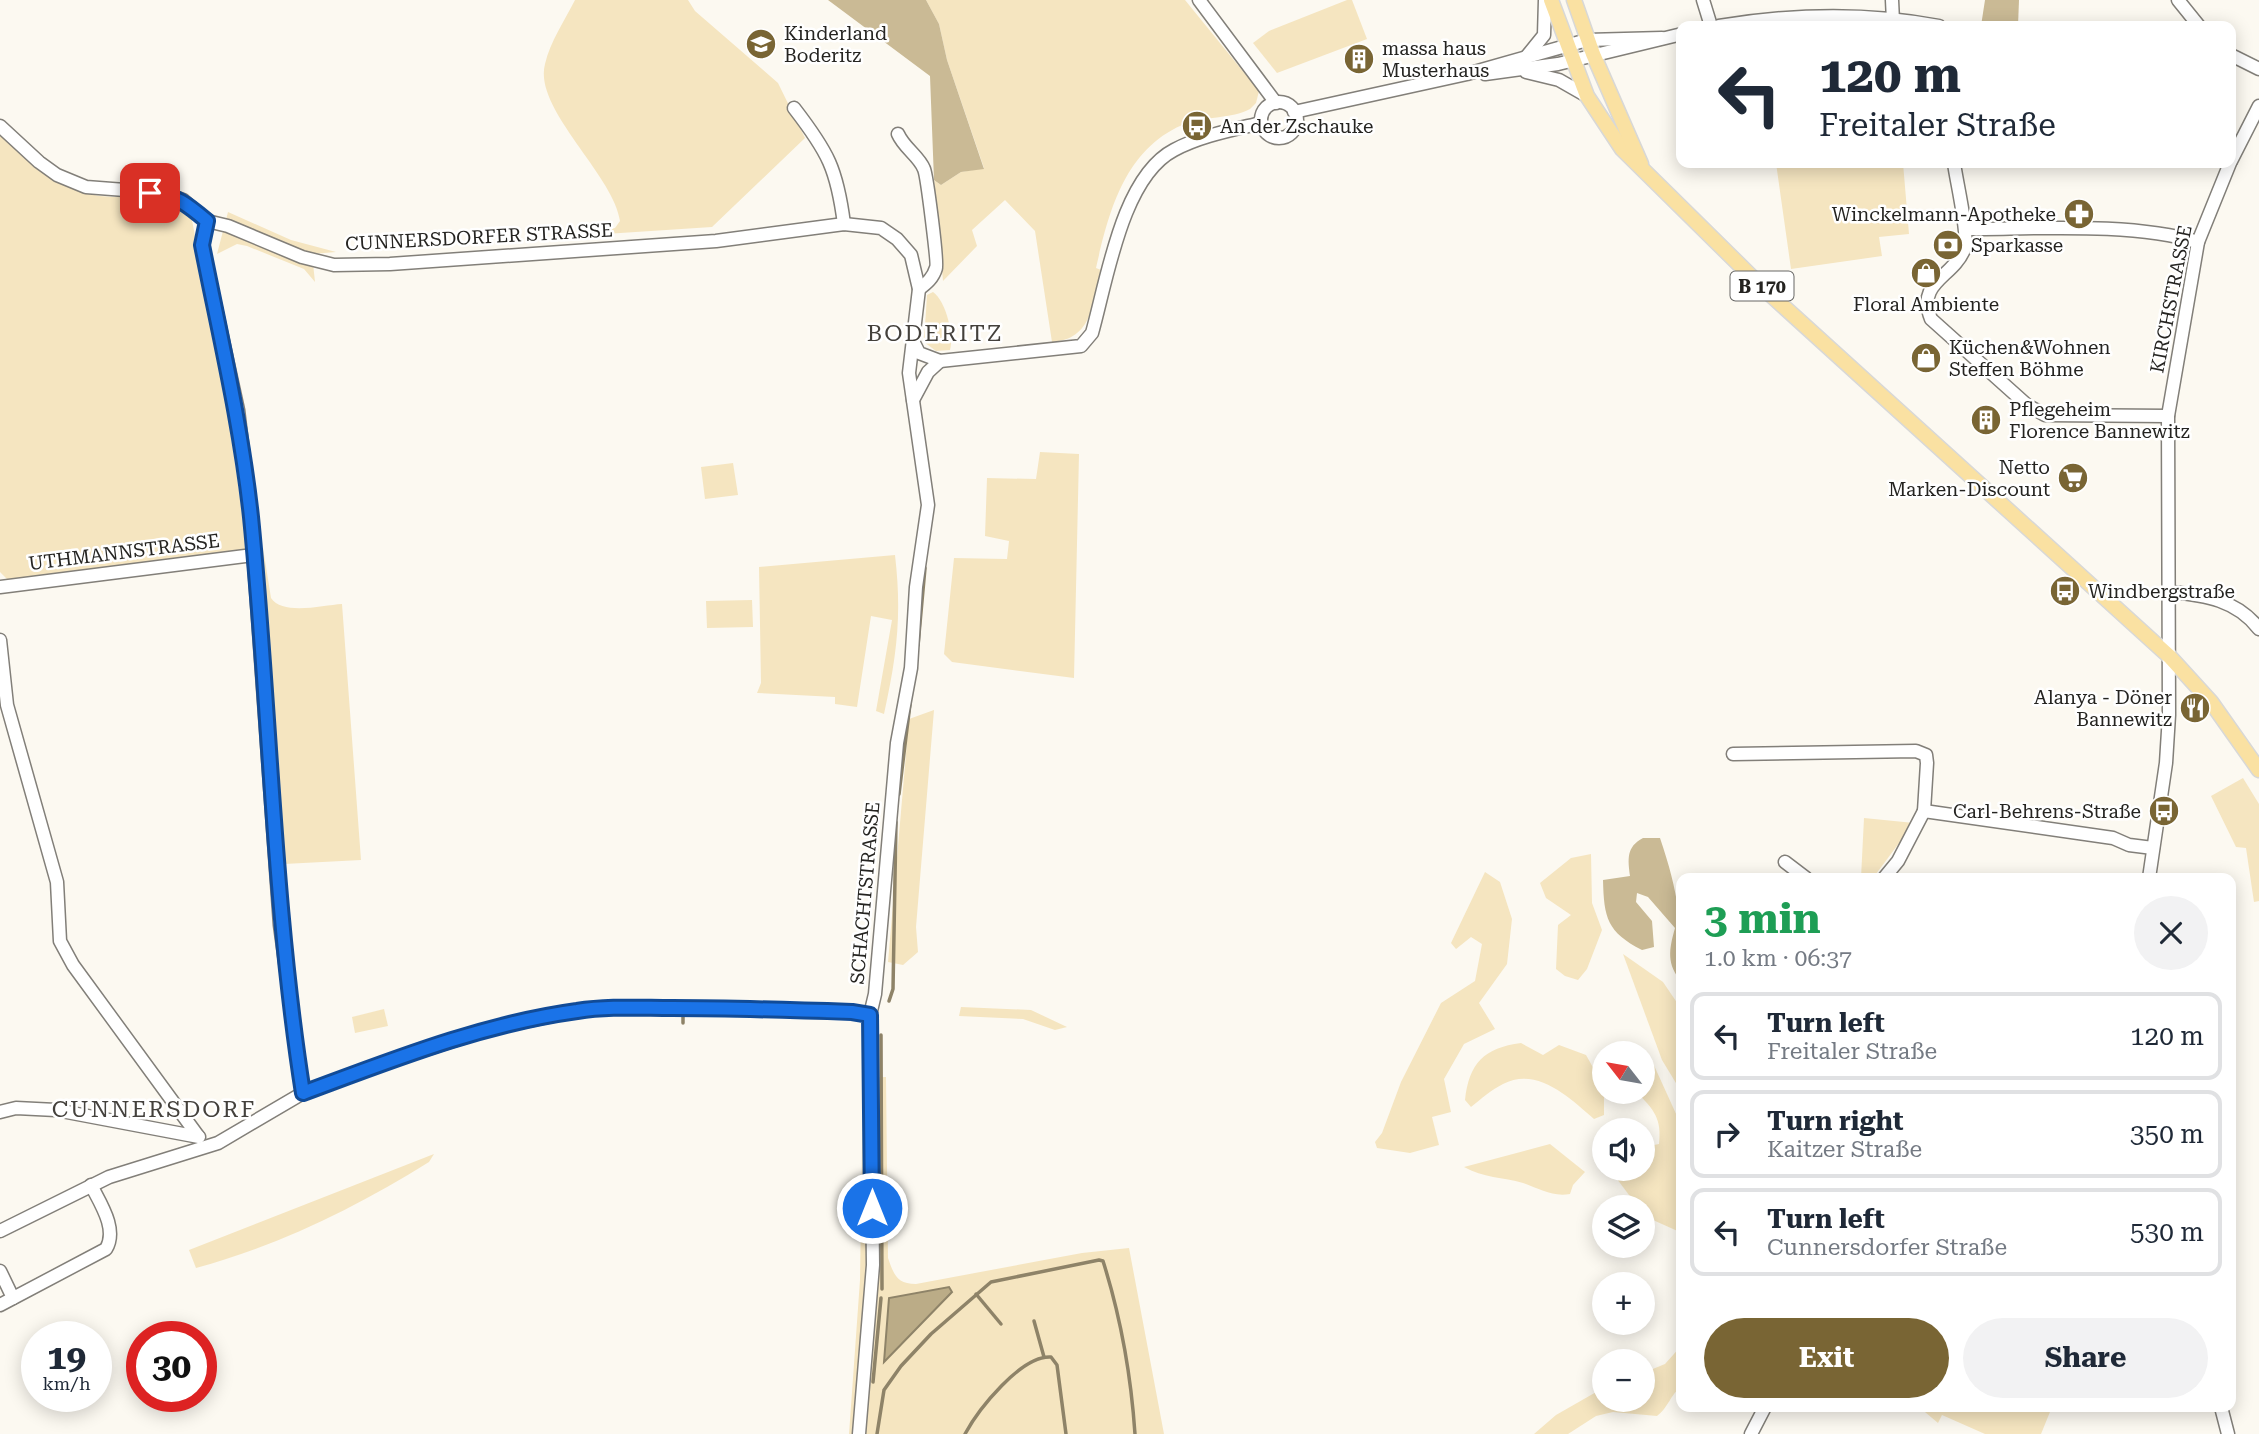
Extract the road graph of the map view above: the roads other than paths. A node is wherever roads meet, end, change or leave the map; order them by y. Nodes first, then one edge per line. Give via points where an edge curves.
1 (1199, 0) edge
2 (1545, 0) edge
3 (1551, 0) edge
4 (1574, 0) edge
5 (1703, 0) edge
6 (1892, 0) edge
7 (2178, 0) edge
8 (1709, 21) edge
9 (1756, 21) edge
10 (1893, 21) joint
11 (2195, 21) edge
12 (1676, 35) edge
13 (1662, 38) junction
14 (1587, 40) junction
15 (1570, 53) junction
16 (1593, 54) junction
17 (2236, 58) edge
18 (1524, 64) junction
19 (2259, 69) edge
20 (1587, 96) junction
21 (1276, 103) junction
22 (2259, 106) edge
23 (794, 108) dead end
24 (1294, 112) junction
25 (1261, 123) junction
26 (0, 126) edge
27 (898, 134) dead end
28 (2236, 152) edge
29 (1641, 166) junction
30 (1955, 168) edge
31 (2229, 168) edge
32 (207, 221) junction
33 (844, 224) junction
34 (1966, 229) junction
35 (2198, 242) junction
36 (919, 289) junction
37 (914, 343) junction
38 (940, 362) junction
39 (913, 401) junction
40 (2168, 416) junction
41 (253, 555) junction
42 (0, 587) edge
43 (2171, 592) junction
44 (2259, 629) edge
45 (0, 640) edge
46 (2170, 657) junction
47 (1732, 754) dead end
48 (2259, 770) edge
49 (1924, 811) junction
50 (2153, 848) junction
51 (1786, 862) dead end
52 (1800, 873) edge
53 (1888, 873) edge
54 (2149, 873) edge
55 (870, 1015) junction
56 (303, 1093) junction
57 (0, 1112) edge
58 (202, 1140) junction
59 (91, 1185) junction
60 (0, 1231) edge
61 (0, 1271) edge
62 (13, 1298) junction
63 (0, 1305) edge
64 (1763, 1412) edge
65 (2222, 1412) edge
66 (859, 1434) edge
67 (1752, 1434) edge
68 (2228, 1434) edge

1 - 21 street
2 - 18 street via 1544,35
3 - 15 main road, B 170
4 - 14 main road, B 170
5 - 8 street
6 - 10 street
7 - 11 street
9 - 10 street via 1841,16
12 - 13 street
13 - 14 street
13 - 16 street
14 - 15 street
14 - 16 main road, B 170
15 - 16 street
15 - 18 street
15 - 20 main road, B 170
16 - 29 main road, B 170
17 - 19 street
18 - 20 street
18 - 24 street
20 - 29 main road, B 170 via 1622,149
21 - 24 street
21 - 25 street via 1264,111
22 - 28 street, KIRCHSTRASSE
23 - 33 street via 833,165
24 - 25 street via 1296,126 1287,136 1273,138
25 - 38 street via 1173,150 1141,179 1125,215 1087,340 1073,348
26 - 32 street, CUNNERSDORFER STRASSE via 57,174 86,187 164,193 183,200
27 - 36 street via 924,168 928,193 937,265 930,281
29 - 46 main road, B 170 via 1761,286
30 - 34 street
31 - 35 street, KIRCHSTRASSE
32 - 33 street, CUNNERSDORFER STRASSE via 302,257 364,266 716,242
32 - 41 street via 202,245 238,410
33 - 36 street, CUNNERSDORFER STRASSE via 881,228 897,239 911,255
34 - 35 street via 2131,232
34 - 40 street via 1965,250 1927,294 1931,319 2045,415
35 - 40 street, KIRCHSTRASSE
36 - 37 street, SCHACHTSTRASSE
37 - 38 street via 919,353
37 - 39 street, SCHACHTSTRASSE via 909,373
38 - 39 street via 928,372
39 - 55 street, SCHACHTSTRASSE via 928,505 911,668 897,743
40 - 43 street, KIRCHSTRASSE
41 - 42 street, UTHMANNSTRASSE
41 - 56 street via 280,925
43 - 44 street via 2218,599 2250,618
43 - 46 street, KIRCHSTRASSE
45 - 58 street via 7,705 57,882 60,941
46 - 48 main road, B 170 via 2211,702
46 - 50 street via 2166,763
47 - 49 street via 1916,751 1926,755
49 - 50 street
49 - 53 street
50 - 54 street
51 - 52 street
55 - 56 street via 719,1008 577,1011 462,1037
55 - 66 street, SCHACHTSTRASSE via 873,1265
56 - 58 street via 218,1143
57 - 58 street via 57,1110
58 - 59 street
59 - 60 street
59 - 62 street via 109,1224 106,1249
61 - 62 street
62 - 63 street
64 - 67 street
65 - 68 street

